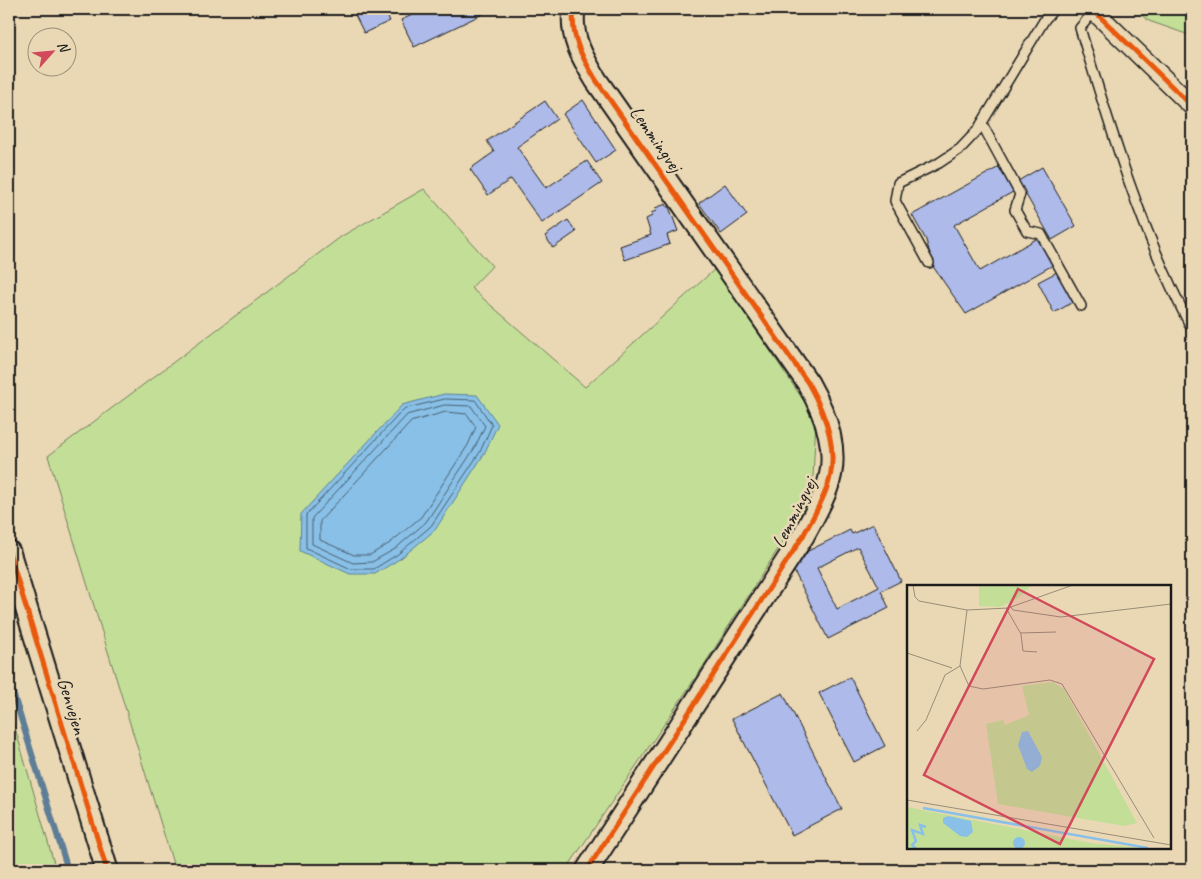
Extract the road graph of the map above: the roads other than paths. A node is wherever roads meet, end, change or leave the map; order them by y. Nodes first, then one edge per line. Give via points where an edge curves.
1 (574, 9) edge
2 (1054, 9) edge
3 (1093, 10) edge
4 (1192, 106) edge
5 (982, 124) junction
6 (928, 263) dead end
7 (1081, 306) dead end
8 (1192, 329) edge
9 (9, 552) edge
10 (107, 870) edge
11 (587, 870) edge

1 - 11 street, Lemmingvej via 574,33 579,52 808,382 826,420 832,456 827,489 803,536
2 - 5 lane via 1045,18
3 - 4 street
3 - 8 lane via 1080,28 1117,151 1171,289
5 - 6 lane via 960,148 939,163 898,183 895,202
5 - 7 lane via 1020,194 1015,210 1019,218 1027,231 1041,234
9 - 10 street, Genvejen

